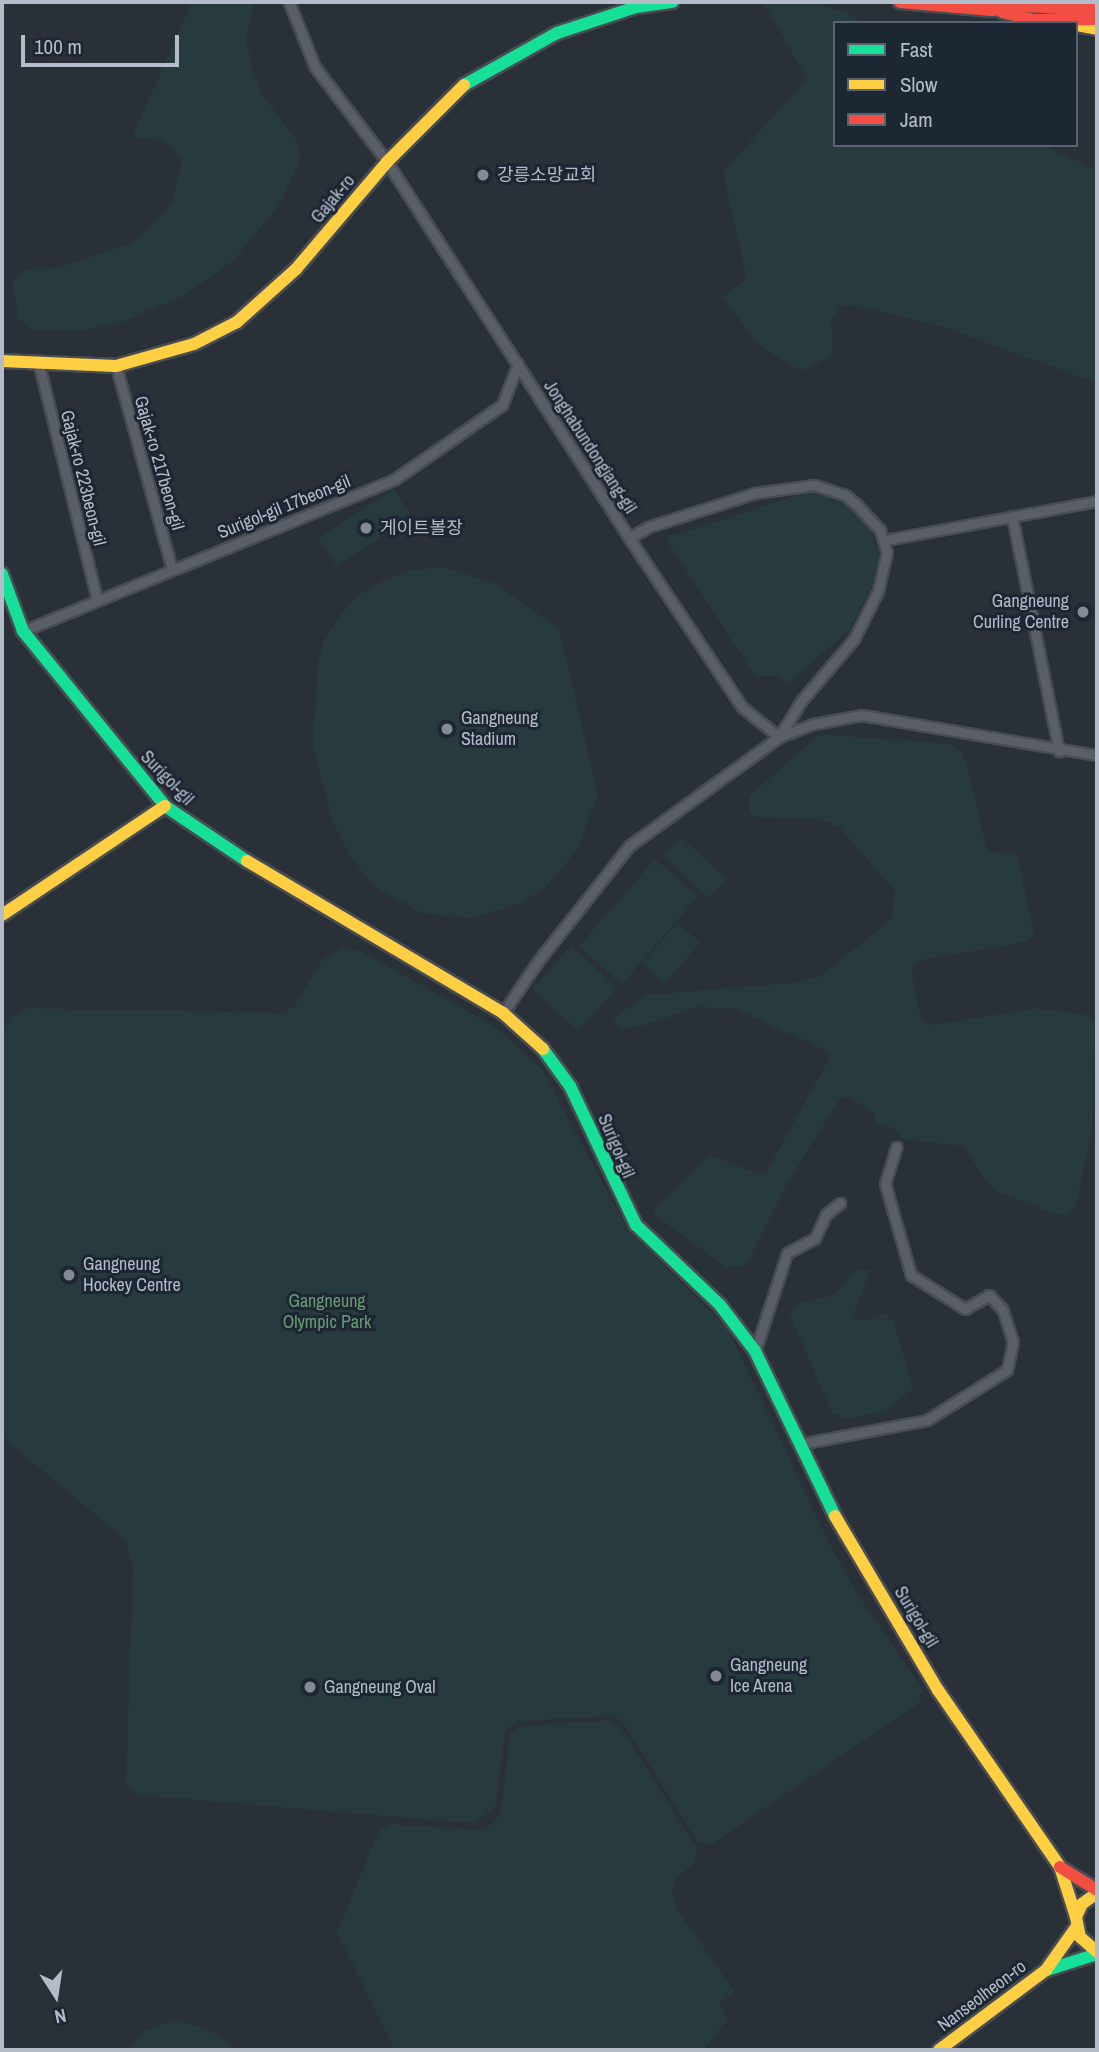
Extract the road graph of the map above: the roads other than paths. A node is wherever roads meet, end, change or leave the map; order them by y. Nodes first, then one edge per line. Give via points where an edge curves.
1 (289, 2) edge
2 (673, 2) edge
3 (900, 2) edge
4 (1018, 2) edge
5 (998, 9) junction
6 (1097, 10) edge
7 (1097, 19) edge
8 (1034, 20) junction
9 (1042, 21) edge
10 (1078, 25) edge
11 (1097, 29) edge
12 (387, 162) junction
13 (2, 361) edge
14 (518, 364) junction
15 (38, 365) junction
16 (116, 366) junction
17 (1097, 501) edge
18 (1012, 516) junction
19 (629, 538) junction
20 (885, 540) junction
21 (173, 569) junction
22 (2, 574) edge
23 (97, 599) junction
24 (23, 631) junction
25 (779, 737) junction
26 (1059, 751) junction
27 (1097, 755) edge
28 (165, 806) junction
29 (2, 915) edge
30 (503, 1013) junction
31 (896, 1147) dead end
32 (840, 1203) dead end
33 (755, 1351) junction
34 (800, 1444) junction
35 (1060, 1867) junction
36 (1097, 1892) edge
37 (1077, 1921) junction
38 (1097, 1953) edge
39 (1046, 1970) junction
40 (939, 2050) edge

1 - 12 street, Jonghabundongjang-gil via 315,67
2 - 12 street, Gajak-ro via 636,7 556,33 471,78
3 - 5 street
4 - 5 street
5 - 6 street
5 - 8 street
7 - 8 street
8 - 9 street
10 - 11 street
12 - 14 street, Jonghabundongjang-gil
12 - 16 street, Gajak-ro via 296,269 237,322 194,344
13 - 15 street, Gajak-ro
14 - 19 street, Jonghabundongjang-gil
14 - 21 street, Surigol-gil 17beon-gil via 502,405 395,479
15 - 16 street, Gajak-ro
15 - 23 street, Gajak-ro 223beon-gil
16 - 21 street, Gajak-ro 217beon-gil
17 - 18 street
18 - 20 street
18 - 26 street
19 - 20 street via 648,527 755,493 814,485 845,495
19 - 25 street, Jonghabundongjang-gil via 741,707
20 - 25 street via 884,572 869,612 837,663 802,700
21 - 23 street, Surigol-gil 17beon-gil
22 - 24 street, Surigol-gil
23 - 24 street, Surigol-gil 17beon-gil
24 - 28 street, Surigol-gil
25 - 26 street via 813,724 862,715
25 - 30 street via 629,846
26 - 27 street
28 - 29 street
28 - 30 street, Surigol-gil via 197,831
30 - 33 street, Surigol-gil via 538,1042 570,1086 636,1225 720,1305
31 - 34 street via 885,1184 911,1275 965,1309 989,1295 1002,1309 1013,1342 1007,1370 927,1420
32 - 33 street via 826,1214 815,1238 787,1253
33 - 34 street, Surigol-gil
34 - 35 street, Surigol-gil via 824,1498 938,1690
35 - 36 street, Surigol-gil
35 - 37 street, Surigol-gil
36 - 37 street, Nanseolheon-ro via 1082,1904
37 - 38 street, Surigol-gil via 1084,1944
37 - 39 street, Nanseolheon-ro
38 - 39 street, Nanseolheon-ro
39 - 40 street, Nanseolheon-ro

